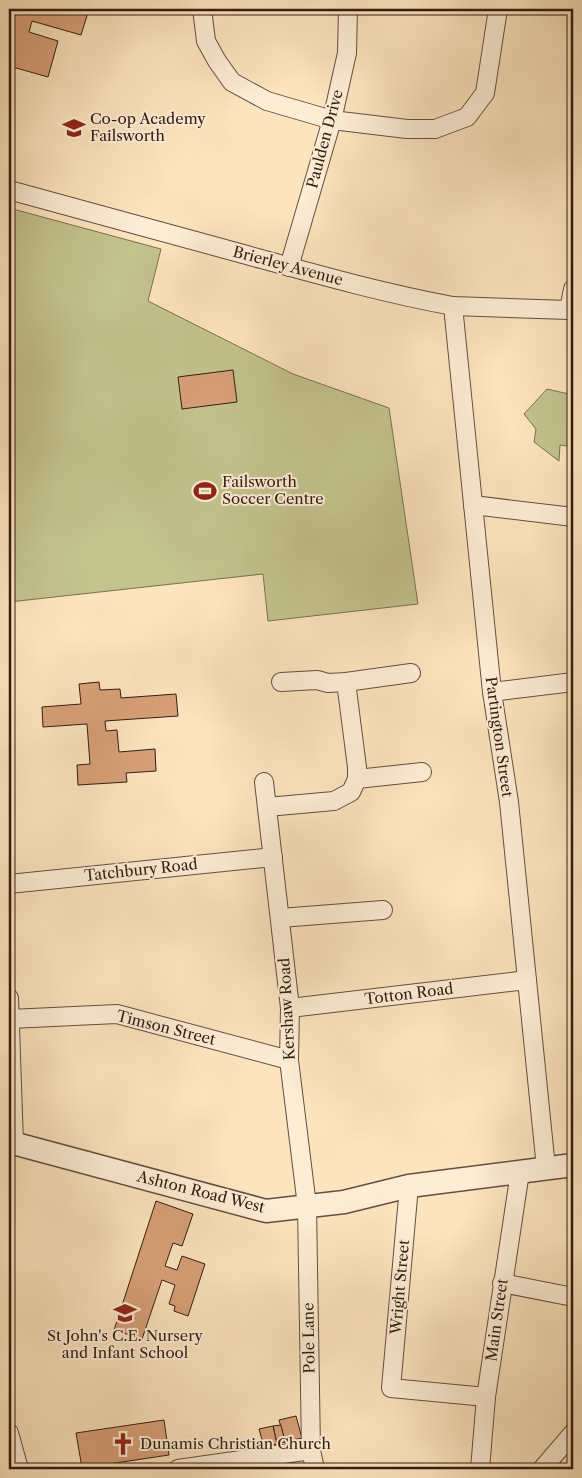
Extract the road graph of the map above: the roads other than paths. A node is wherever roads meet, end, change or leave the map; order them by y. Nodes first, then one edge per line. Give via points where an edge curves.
1 (202, 9) edge
2 (348, 9) edge
3 (498, 9) edge
4 (332, 120) junction
5 (9, 190) edge
6 (289, 267) junction
7 (573, 289) edge
8 (453, 306) junction
9 (571, 311) edge
10 (473, 505) junction
11 (573, 518) edge
12 (411, 673) dead end
13 (281, 682) dead end
14 (346, 682) junction
15 (573, 682) edge
16 (492, 692) junction
17 (422, 772) dead end
18 (357, 779) junction
19 (264, 782) dead end
20 (267, 807) junction
21 (273, 857) junction
22 (9, 884) edge
23 (384, 910) dead end
24 (280, 918) junction
25 (527, 980) junction
26 (9, 999) edge
27 (290, 1008) junction
28 (10, 1019) edge
29 (289, 1060) junction
30 (11, 1142) edge
31 (573, 1164) edge
32 (546, 1168) junction
33 (520, 1172) junction
34 (409, 1186) junction
35 (307, 1206) junction
36 (502, 1283) junction
37 (573, 1297) edge
38 (486, 1397) junction
39 (573, 1433) edge
40 (10, 1445) edge
41 (311, 1450) junction
42 (19, 1469) edge
43 (178, 1469) edge
44 (316, 1469) edge
45 (480, 1469) edge
46 (542, 1469) edge

1 - 4 street via 206,41 232,82 267,101
2 - 4 street, Paulden Drive via 347,53
3 - 4 street via 484,93 467,117 435,129 407,130
4 - 6 street, Paulden Drive
5 - 6 street, Brierley Avenue
6 - 8 street, Brierley Avenue
7 - 9 street
8 - 9 street, Brierley Avenue
8 - 10 street, Partington Street
10 - 11 street
10 - 16 street, Partington Street
12 - 14 street
13 - 14 street
14 - 18 street
15 - 16 street
16 - 25 street, Partington Street via 509,802
17 - 18 street
18 - 20 street via 352,792 334,800
19 - 20 street, Kershaw Road
20 - 21 street, Kershaw Road
21 - 22 street, Tatchbury Road
21 - 24 street, Kershaw Road
23 - 24 street
24 - 27 street, Kershaw Road
25 - 27 street, Totton Road
25 - 32 street, Partington Street
26 - 28 street
27 - 29 street, Kershaw Road
28 - 29 street, Timson Street via 117,1014
28 - 30 street
29 - 35 street, Kershaw Road
30 - 35 street, Ashton Road West via 266,1211
31 - 32 street, Ashton Road West
32 - 33 street, Ashton Road West
33 - 34 street, Ashton Road West
33 - 36 street, Main Street
34 - 35 street, Ashton Road West via 344,1202
34 - 38 street, Wright Street via 391,1388
35 - 41 street, Pole Lane
36 - 37 street
36 - 38 street, Main Street
38 - 45 street, Main Street
39 - 46 street
40 - 42 street
41 - 43 street
41 - 44 street, Pole Lane

